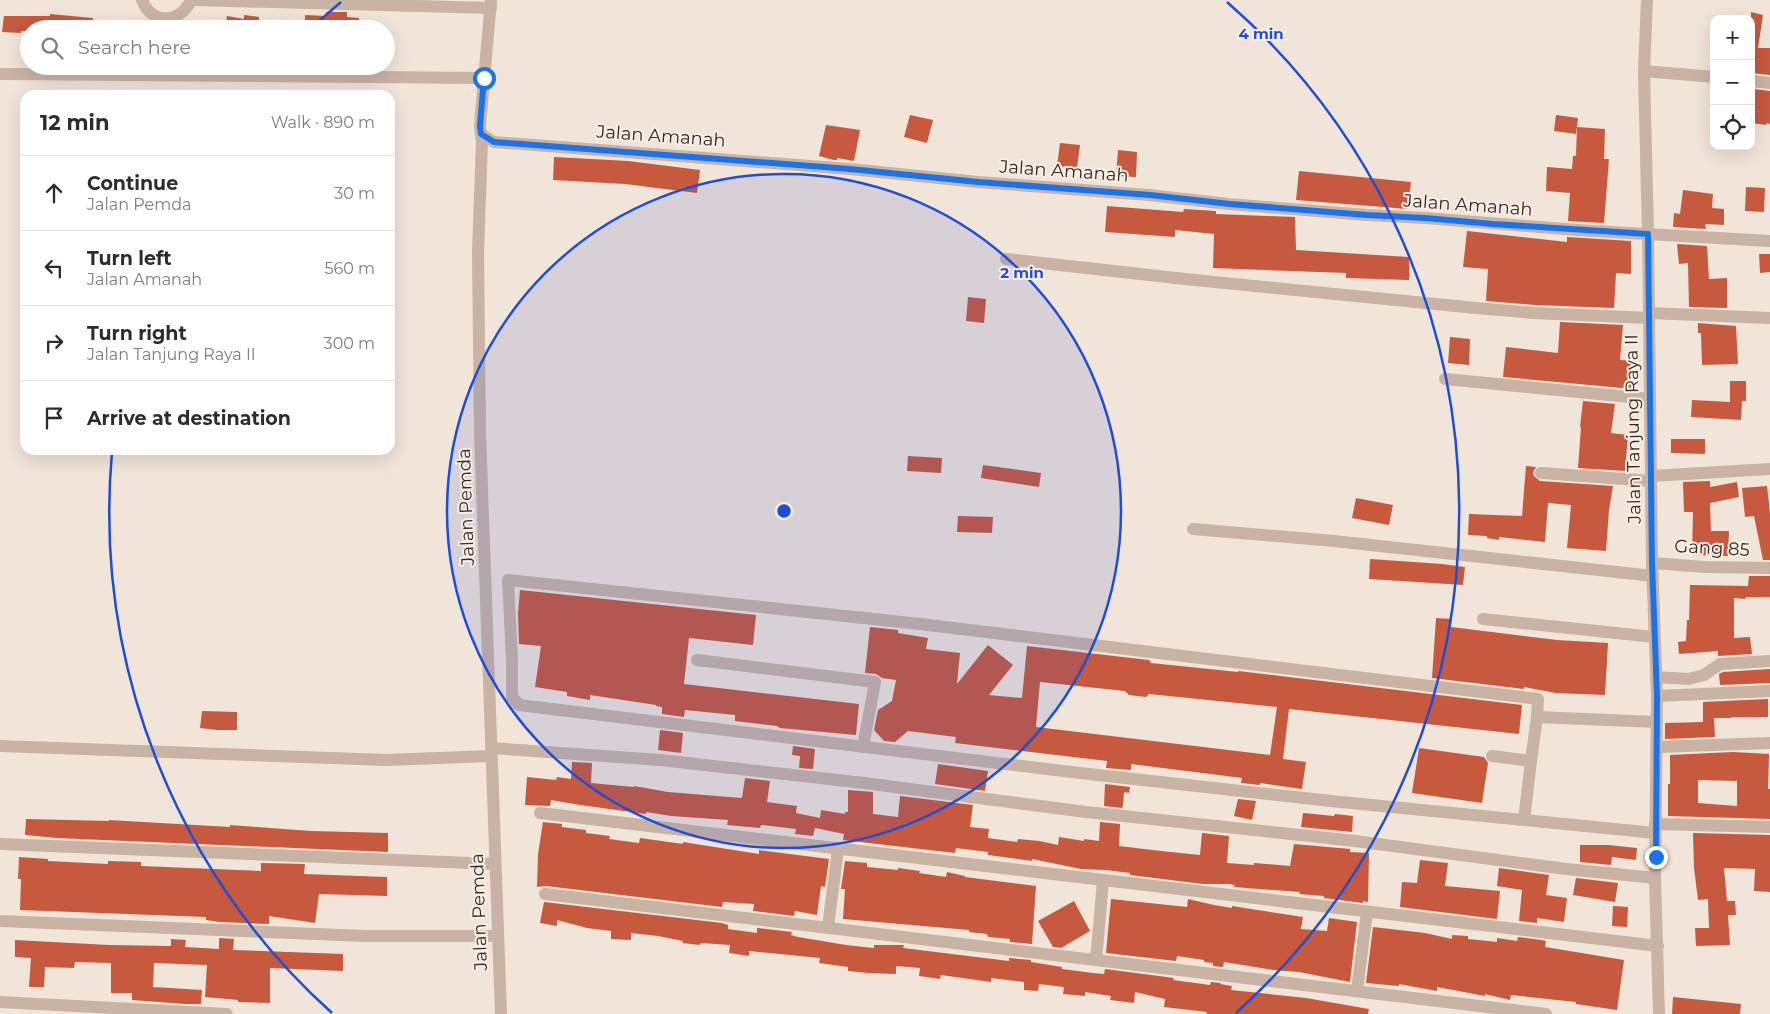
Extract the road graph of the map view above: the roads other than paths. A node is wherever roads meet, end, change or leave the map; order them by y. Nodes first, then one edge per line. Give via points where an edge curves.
1 (142, 0) edge
2 (193, 0) edge
3 (1648, 0) edge
4 (491, 4) edge
5 (1644, 71) junction
6 (0, 74) edge
7 (20, 74) edge
8 (121, 75) edge
9 (484, 78) junction
10 (1710, 78) edge
11 (1755, 81) edge
12 (1770, 83) edge
13 (481, 134) junction
14 (1648, 234) junction
15 (1770, 241) edge
16 (1006, 260) dead end
17 (1649, 316) junction
18 (1770, 318) edge
19 (1445, 379) dead end
20 (1650, 399) junction
21 (1770, 469) edge
22 (1541, 473) dead end
23 (1651, 479) junction
24 (1193, 529) dead end
25 (1652, 563) junction
26 (1770, 568) edge
27 (1653, 576) junction
28 (1483, 619) dead end
29 (1654, 637) junction
30 (697, 660) dead end
31 (1770, 661) edge
32 (1656, 677) junction
33 (1770, 690) edge
34 (1657, 696) junction
35 (1537, 716) junction
36 (1657, 722) junction
37 (1770, 743) edge
38 (0, 746) edge
39 (863, 747) junction
40 (1658, 747) junction
41 (491, 752) junction
42 (1492, 756) dead end
43 (1531, 761) junction
44 (540, 813) dead end
45 (1524, 820) junction
46 (1770, 827) edge
47 (1656, 828) junction
48 (0, 844) edge
49 (838, 849) junction
50 (495, 864) junction
51 (1656, 878) junction
52 (1103, 881) junction
53 (545, 894) dead end
54 (1367, 912) junction
55 (0, 921) edge
56 (828, 927) junction
57 (498, 936) junction
58 (1658, 946) junction
59 (1096, 960) junction
60 (1356, 990) junction
61 (0, 1002) edge
62 (227, 1014) edge
63 (501, 1014) edge
64 (1546, 1014) edge
65 (1659, 1014) edge

1 - 2 street via 150,12 165,19 182,14
2 - 4 street
3 - 5 street, Jalan Tanjung Raya II
4 - 9 street, Jalan Pemda
5 - 10 street
5 - 14 street, Jalan Tanjung Raya II
6 - 7 street
8 - 9 street
9 - 13 street, Jalan Pemda
11 - 12 street
13 - 14 street, Jalan Amanah via 494,142 840,168 1347,214
13 - 41 street, Jalan Pemda via 478,252 480,434
14 - 15 street, Jalan Amanah
14 - 17 street, Jalan Tanjung Raya II
16 - 17 street via 1476,308
17 - 18 street
17 - 20 street, Jalan Tanjung Raya II
19 - 20 street
20 - 23 street, Jalan Tanjung Raya II
21 - 23 street
22 - 23 street
23 - 25 street, Jalan Tanjung Raya II
24 - 27 street
25 - 26 street, Gang 85
25 - 27 street, Jalan Tanjung Raya II
27 - 29 street, Jalan Tanjung Raya II
28 - 29 street
29 - 32 street, Jalan Tanjung Raya II
30 - 39 street via 875,682
31 - 32 street via 1720,664 1704,675 1690,679
32 - 34 street, Jalan Tanjung Raya II
33 - 34 street
34 - 36 street, Jalan Tanjung Raya II
35 - 36 street
35 - 39 street via 1538,699 920,624 508,580 512,697 520,705
35 - 43 street
36 - 40 street, Jalan Tanjung Raya II
37 - 40 street
38 - 41 street via 386,760
39 - 45 street
40 - 47 street, Jalan Tanjung Raya II
41 - 50 street, Jalan Pemda
41 - 51 street via 696,764
42 - 43 street
43 - 45 street
44 - 49 street
45 - 47 street
46 - 47 street
47 - 51 street, Jalan Tanjung Raya II
48 - 50 street
49 - 52 street
49 - 56 street
50 - 57 street, Jalan Pemda
51 - 58 street, Jalan Tanjung Raya II
52 - 54 street
52 - 59 street
53 - 56 street
54 - 58 street
54 - 60 street
55 - 57 street via 365,936
56 - 59 street
57 - 63 street, Jalan Pemda
58 - 65 street, Jalan Tanjung Raya II
59 - 60 street
60 - 64 street
61 - 62 street

